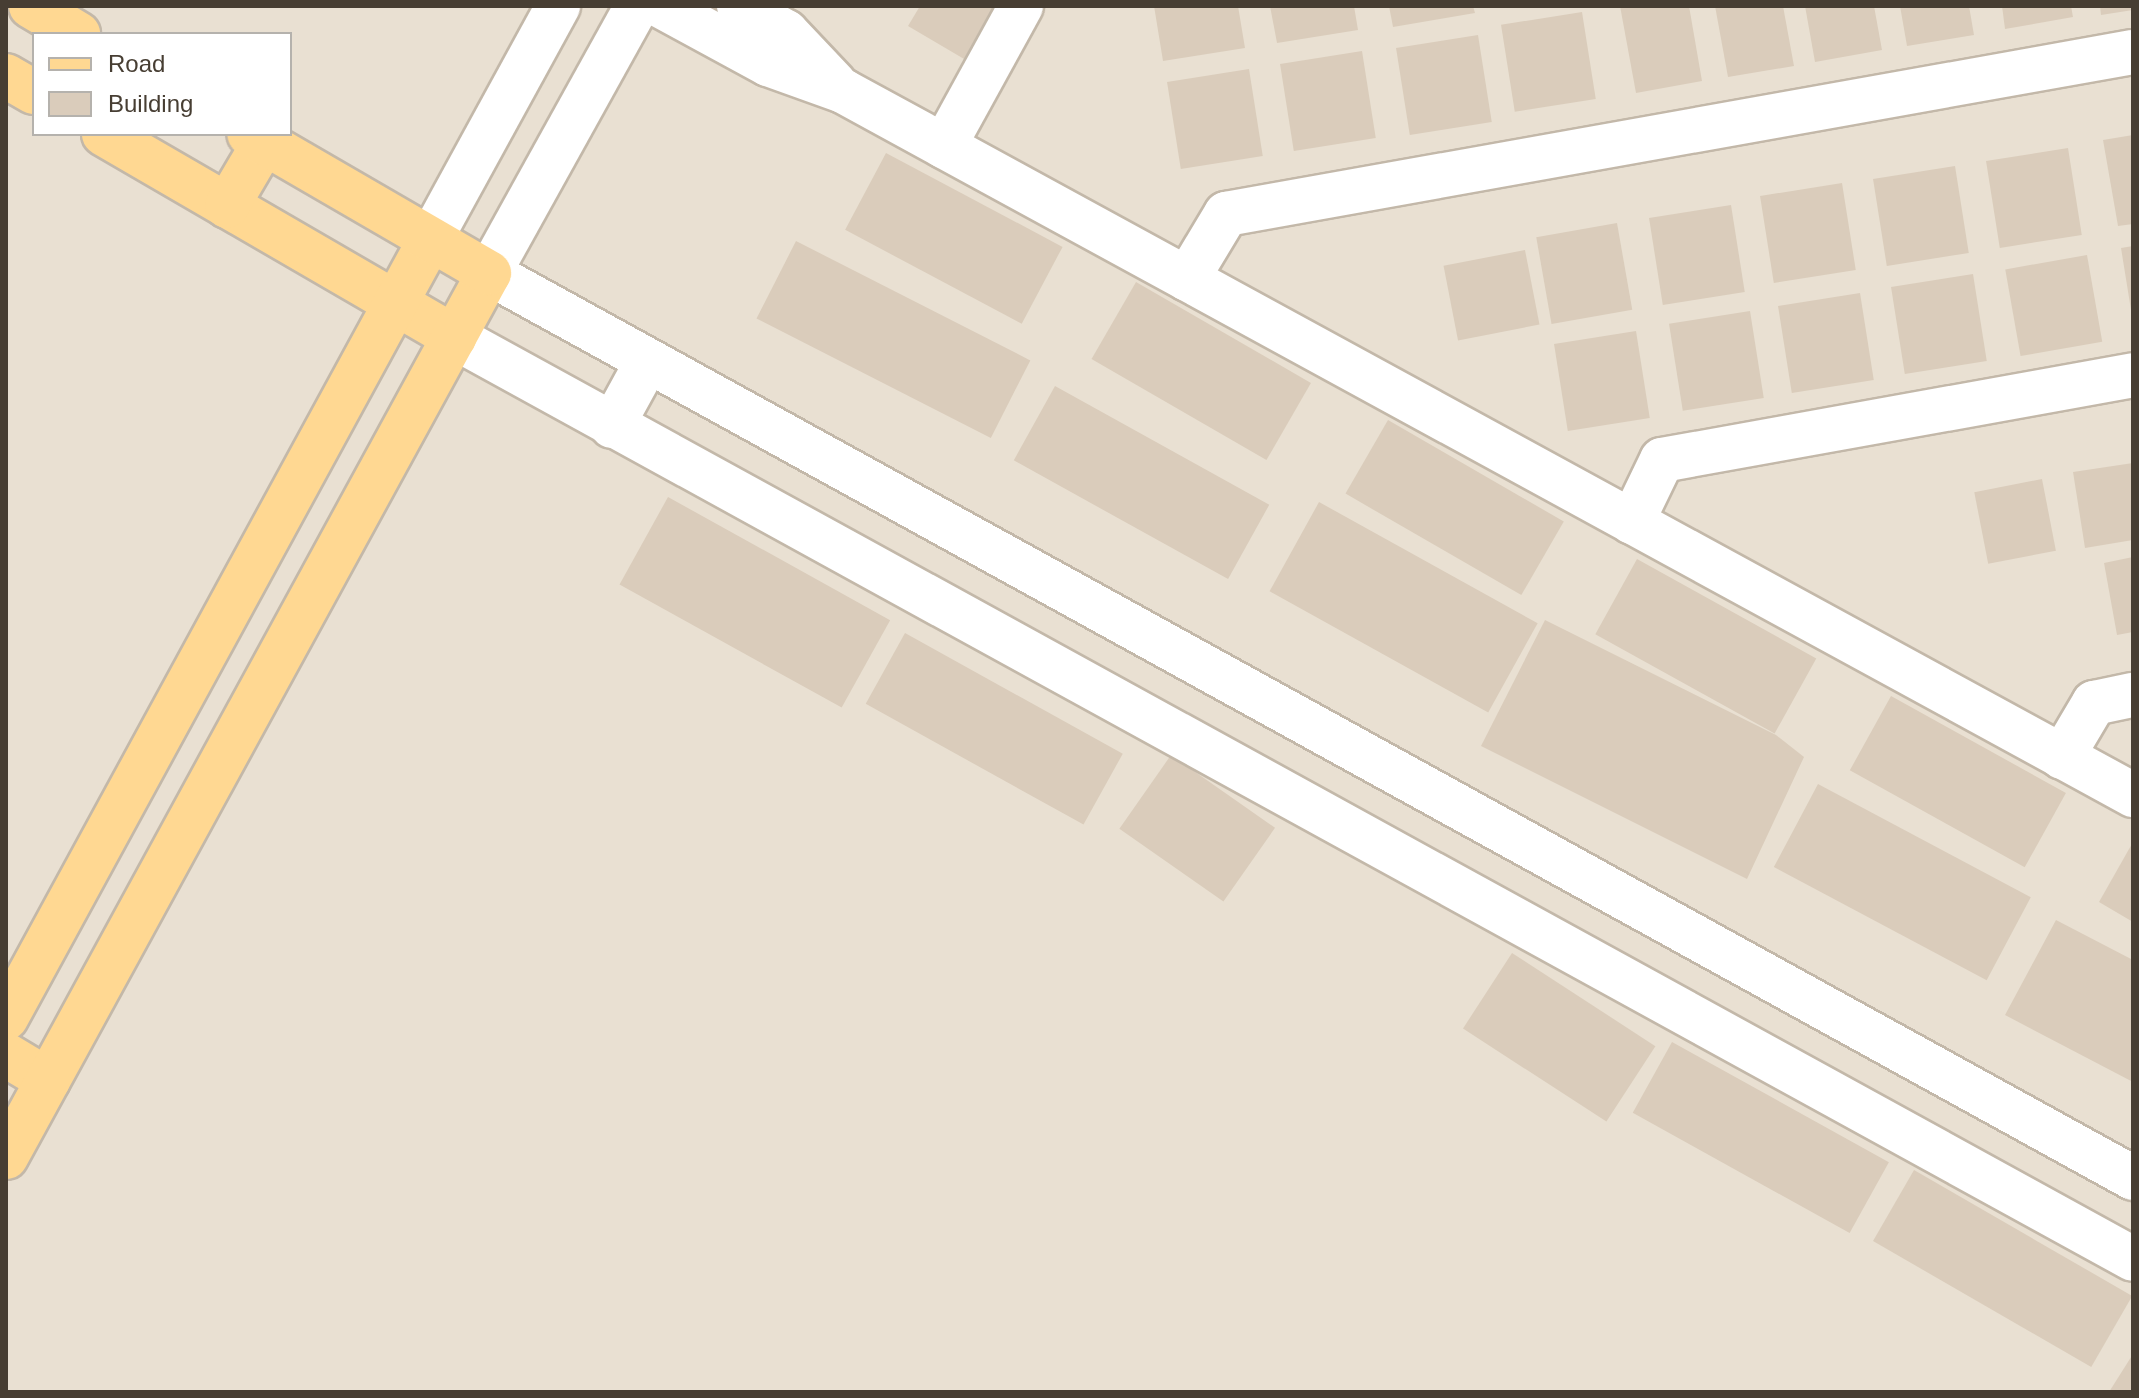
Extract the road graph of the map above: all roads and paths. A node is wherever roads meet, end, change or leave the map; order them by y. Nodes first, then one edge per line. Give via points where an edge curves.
1 (31, 6) edge
2 (558, 6) edge
3 (637, 6) edge
4 (661, 6) edge
5 (739, 6) edge
6 (1021, 6) edge
7 (75, 32) edge
8 (2133, 52) edge
9 (6, 76) edge
10 (32, 91) edge
11 (843, 91) junction
12 (107, 136) edge
13 (257, 138) edge
14 (944, 146) junction
15 (227, 206) junction
16 (430, 240) junction
17 (489, 273) junction
18 (1187, 279) junction
19 (395, 304) junction
20 (454, 337) junction
21 (647, 362) junction
22 (2133, 375) edge
23 (612, 426) junction
24 (1632, 522) junction
25 (262, 548) junction
26 (321, 582) junction
27 (2133, 695) edge
28 (2062, 757) junction
29 (2133, 795) edge
30 (6, 1018) edge
31 (6, 1055) edge
32 (48, 1080) junction
33 (6, 1157) edge
34 (2133, 1178) edge
35 (2133, 1259) edge

1 - 7 main road
2 - 16 street
3 - 17 street
4 - 11 street via 768,64
5 - 11 street via 786,32
6 - 14 street
8 - 18 street via 1226,214
9 - 10 main road
11 - 14 street
12 - 15 main road
13 - 15 main road
13 - 16 main road
14 - 18 street
15 - 19 main road
16 - 17 main road
16 - 19 main road
17 - 20 main road
17 - 21 street
18 - 24 street
19 - 20 main road
19 - 25 main road
20 - 23 street
20 - 26 main road
21 - 23 street
21 - 34 street
22 - 24 street via 1662,460
23 - 35 street
24 - 28 street
25 - 26 main road
25 - 30 main road
26 - 32 main road
27 - 28 street via 2094,703
28 - 29 street
31 - 32 main road
32 - 33 main road

